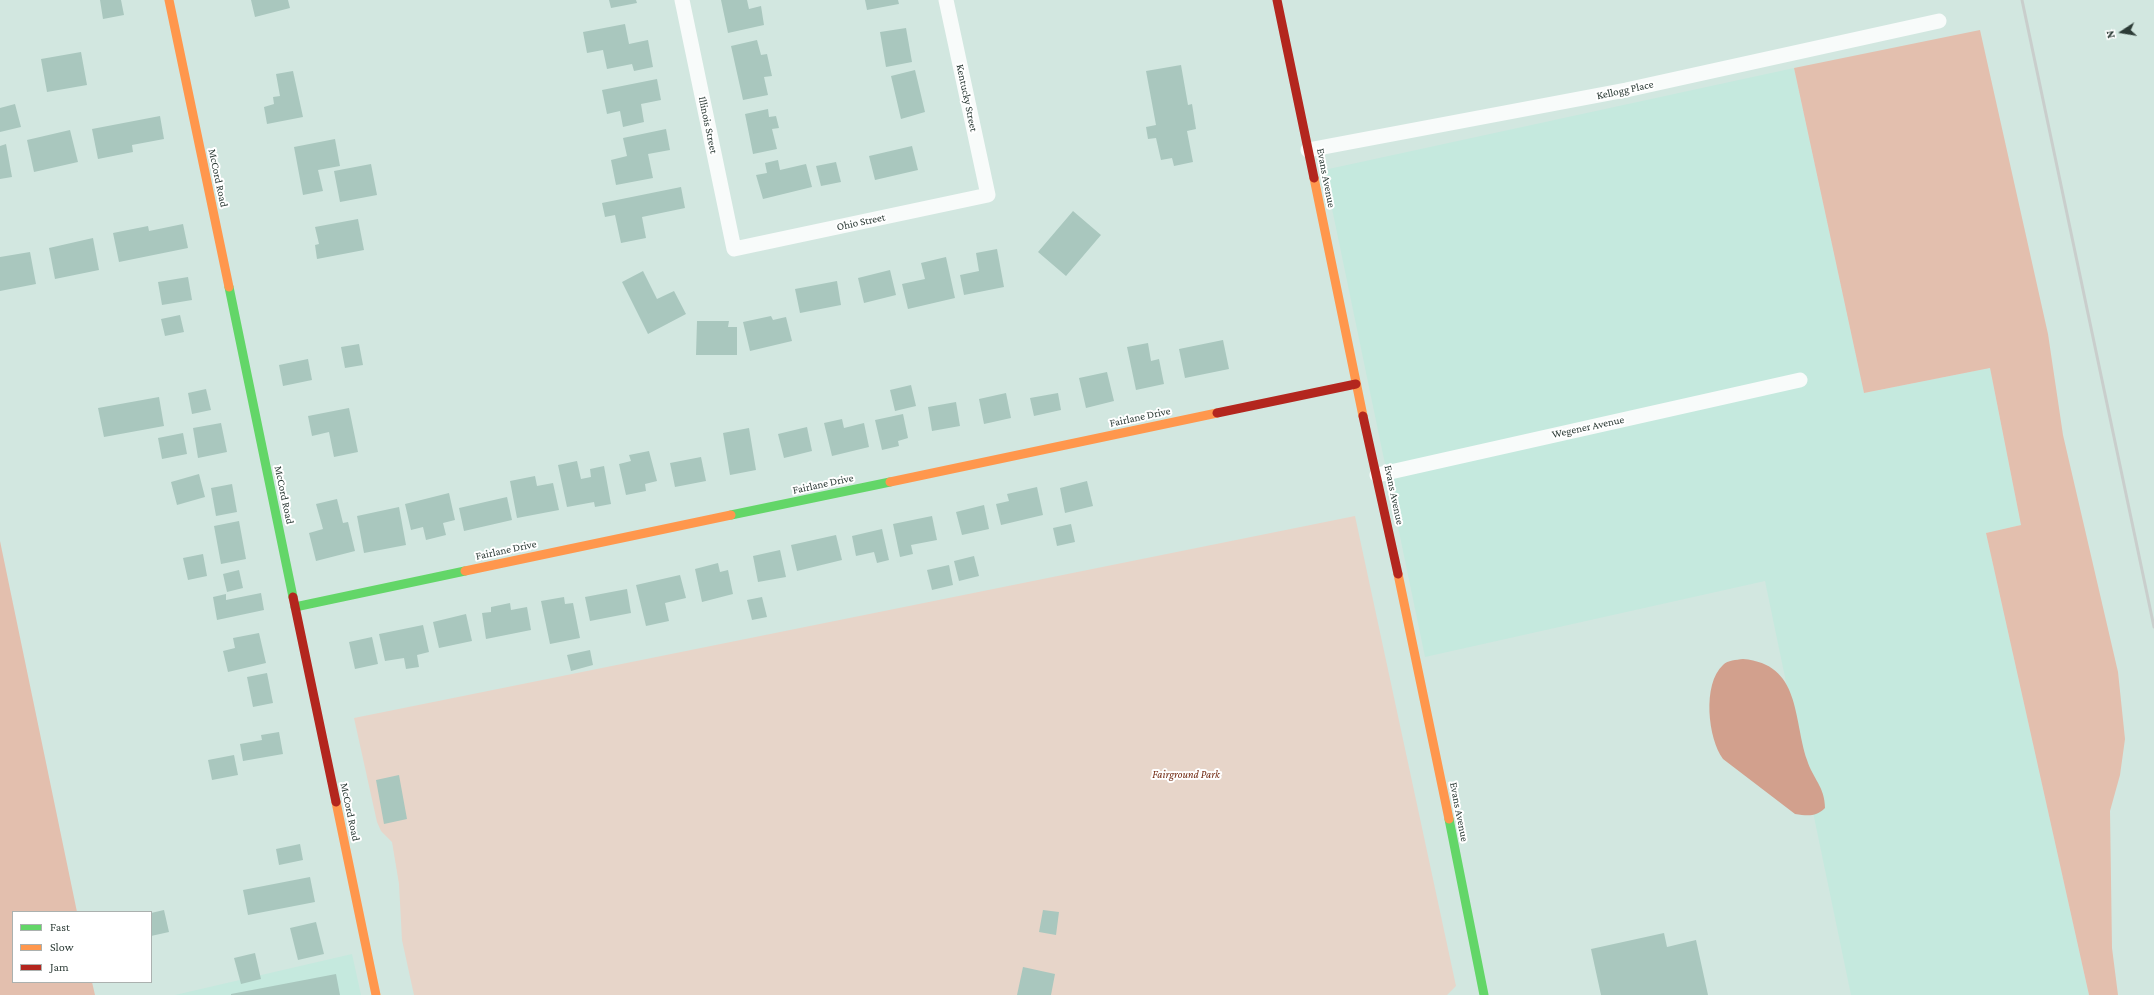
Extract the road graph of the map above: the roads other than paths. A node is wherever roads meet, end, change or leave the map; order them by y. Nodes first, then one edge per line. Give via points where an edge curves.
1 (169, 0) edge
2 (682, 0) edge
3 (946, 0) edge
4 (1277, 0) edge
5 (1939, 21) dead end
6 (1308, 150) junction
7 (988, 196) joint
8 (734, 249) joint
9 (1800, 380) dead end
10 (1356, 384) junction
11 (1377, 475) junction
12 (295, 607) junction
13 (376, 995) edge
14 (1484, 995) edge

1 - 12 street, McCord Road
2 - 8 street, Illinois Street
3 - 7 street, Kentucky Street
4 - 6 street, Evans Avenue
5 - 6 street, Kellogg Place via 1626,90
6 - 10 street, Evans Avenue
7 - 8 street, Ohio Street
9 - 11 street, Wegener Avenue
10 - 11 street, Evans Avenue
10 - 12 street, Fairlane Drive
11 - 14 street, Evans Avenue
12 - 13 street, McCord Road

